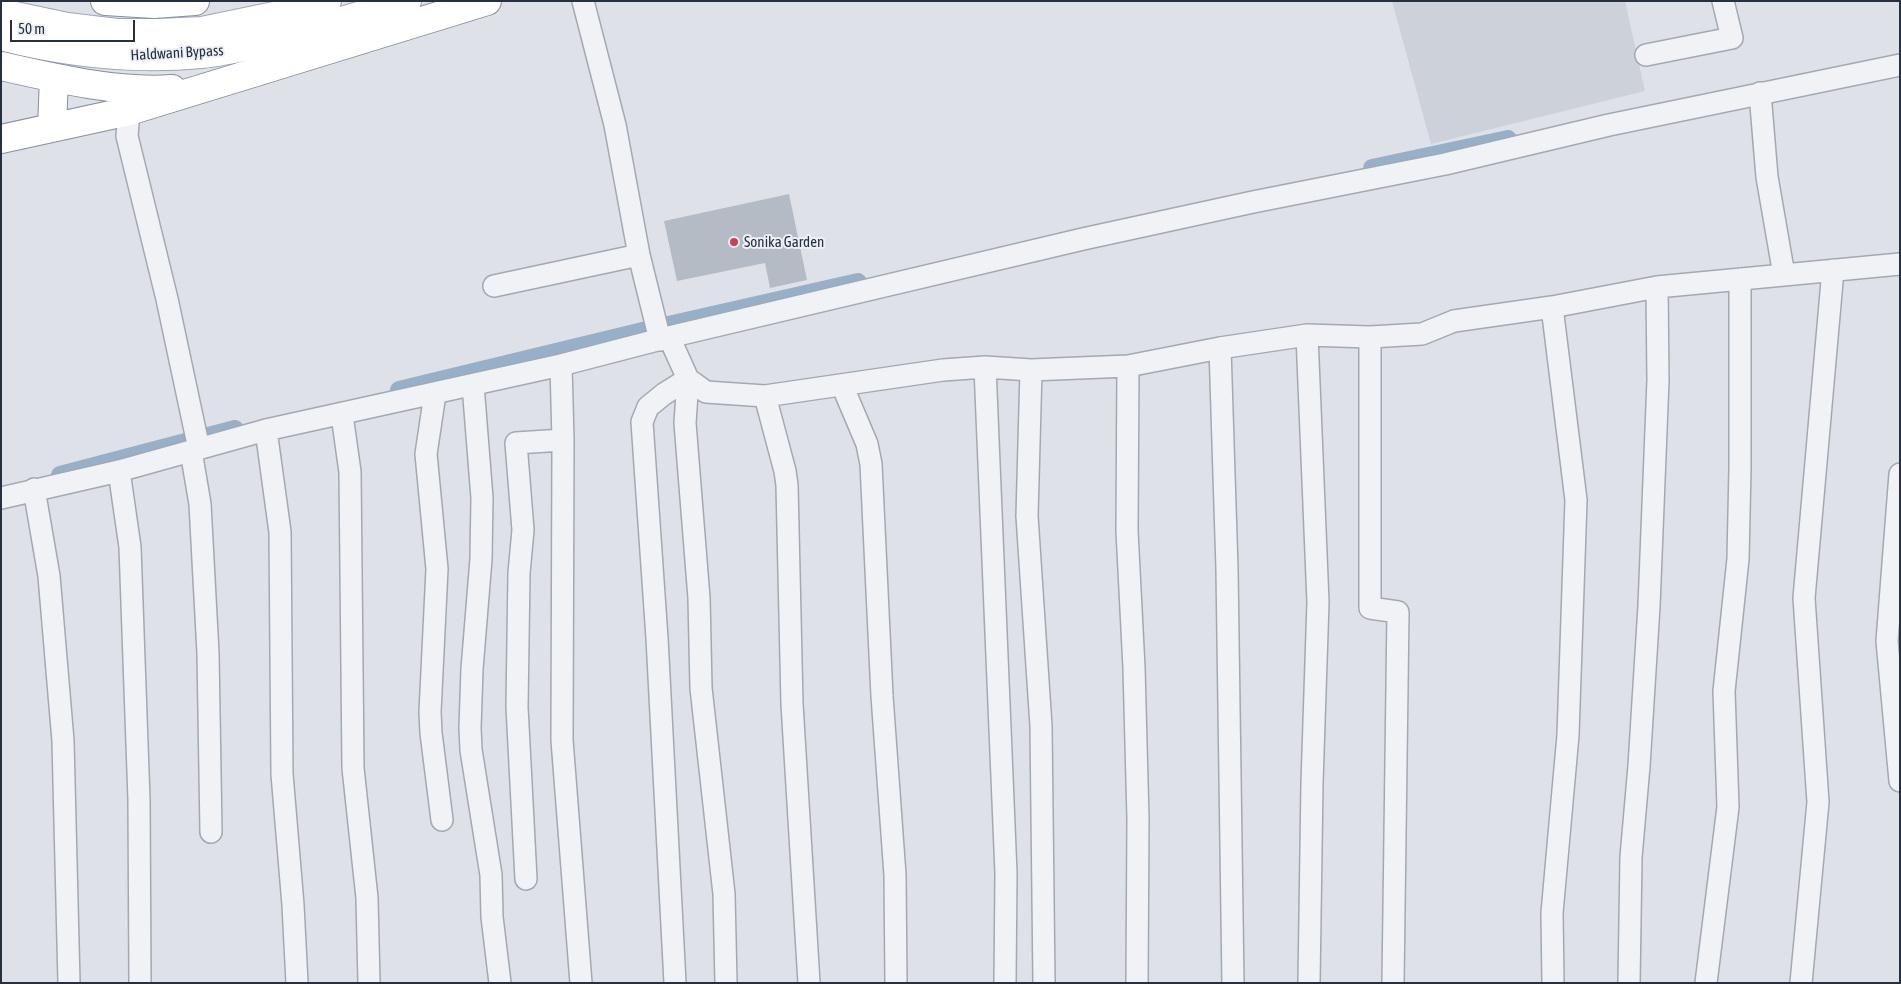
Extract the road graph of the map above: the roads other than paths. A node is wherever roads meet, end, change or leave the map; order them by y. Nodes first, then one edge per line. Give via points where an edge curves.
1 (106, 1) edge
2 (196, 1) edge
3 (327, 1) edge
4 (407, 1) edge
5 (487, 1) edge
6 (584, 1) edge
7 (1723, 1) edge
8 (154, 2) edge
9 (1, 13) edge
10 (1, 36) edge
11 (1646, 55) dead end
12 (1900, 65) edge
13 (1, 66) edge
14 (54, 78) junction
15 (208, 87) junction
16 (1760, 93) junction
17 (129, 111) junction
18 (52, 128) junction
19 (1, 139) edge
20 (639, 255) junction
21 (1900, 264) edge
22 (1833, 270) junction
23 (1784, 275) junction
24 (1740, 279) junction
25 (494, 286) dead end
26 (1656, 288) junction
27 (1552, 308) junction
28 (661, 333) junction
29 (1307, 335) junction
30 (1370, 337) junction
31 (1220, 348) junction
32 (560, 365) junction
33 (1128, 366) junction
34 (985, 367) junction
35 (1031, 370) junction
36 (688, 379) junction
37 (473, 385) junction
38 (842, 385) junction
39 (435, 394) junction
40 (764, 396) junction
41 (342, 415) junction
42 (266, 430) junction
43 (562, 440) junction
44 (196, 444) junction
45 (119, 471) junction
46 (1900, 474) edge
47 (34, 489) junction
48 (1, 498) edge
49 (1900, 781) edge
50 (442, 820) dead end
51 (211, 832) dead end
52 (526, 879) dead end
53 (69, 983) edge
54 (140, 983) edge
55 (297, 983) edge
56 (369, 983) edge
57 (500, 983) edge
58 (581, 983) edge
59 (675, 983) edge
60 (726, 983) edge
61 (809, 983) edge
62 (896, 983) edge
63 (1006, 983) edge
64 (1044, 983) edge
65 (1137, 983) edge
66 (1233, 983) edge
67 (1310, 983) edge
68 (1392, 983) edge
69 (1554, 983) edge
70 (1628, 983) edge
71 (1706, 983) edge
72 (1801, 983) edge

1 - 8 main road
2 - 8 main road
3 - 9 main road, Haldwani Bypass via 298,11 202,31 158,33 117,33 68,27
4 - 10 main road, Haldwani Bypass via 336,24 203,54 128,56 52,47
5 - 15 main road
6 - 20 street via 615,126
7 - 11 street via 1732,38
12 - 16 street
13 - 14 main road
14 - 15 main road via 155,91
14 - 18 main road
15 - 17 main road
16 - 23 street via 1767,177
16 - 28 street
17 - 18 main road
17 - 44 street via 127,136
18 - 19 main road
20 - 25 street
20 - 28 street
21 - 22 street
22 - 23 street
22 - 72 street via 1804,598 1818,802
23 - 24 street
24 - 26 street
24 - 71 street via 1738,558 1724,691 1728,807
26 - 27 street
26 - 70 street via 1658,380 1649,606 1631,857
27 - 30 street via 1454,321 1422,334
27 - 69 street via 1576,500 1568,735 1552,913
28 - 32 street
28 - 36 street
29 - 30 street
29 - 31 street
29 - 67 street via 1318,602
30 - 68 street via 1370,608 1398,612
31 - 33 street
31 - 66 street
32 - 37 street
32 - 43 street
33 - 35 street
33 - 65 street via 1127,531 1134,668
34 - 35 street
34 - 38 street
34 - 63 street via 1006,873
35 - 64 street via 1027,516 1041,726
36 - 40 street via 706,392
36 - 59 street via 648,407 642,422
36 - 60 street via 685,423 699,598 701,688 724,894
37 - 39 street
37 - 57 street via 482,498 470,728 491,875
38 - 40 street
38 - 62 street via 867,444 871,464 882,696 896,875
39 - 41 street
39 - 50 street via 426,454 437,569 430,705
40 - 61 street via 787,484 792,704
41 - 42 street
41 - 56 street via 350,472 353,768 367,898
42 - 44 street
42 - 55 street via 280,532 282,774
43 - 52 street via 516,443 523,530 519,573 517,707
43 - 58 street via 562,740
44 - 45 street
44 - 51 street via 208,653
45 - 47 street
45 - 54 street via 130,547 139,800
46 - 49 street via 1887,641
47 - 48 street
47 - 53 street via 49,576 63,741

